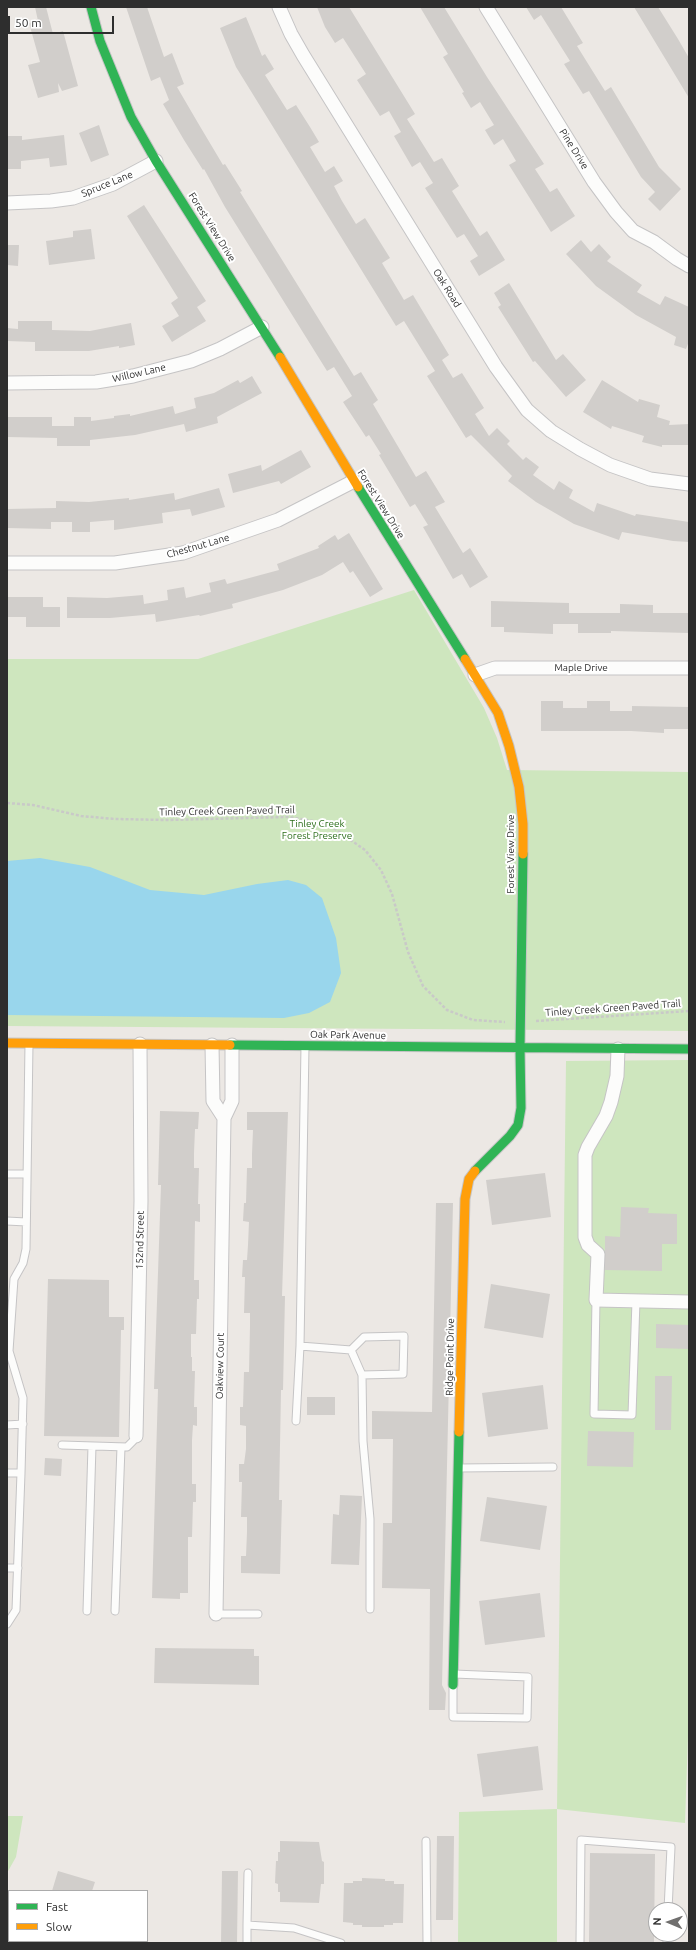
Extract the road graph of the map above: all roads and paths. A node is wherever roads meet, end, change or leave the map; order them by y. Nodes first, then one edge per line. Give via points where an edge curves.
1 (91, 7) edge
2 (279, 7) edge
3 (486, 7) edge
4 (156, 161) junction
5 (7, 203) edge
6 (689, 266) edge
7 (262, 327) junction
8 (7, 382) edge
9 (354, 481) junction
10 (689, 484) edge
11 (7, 563) edge
12 (689, 668) edge
13 (475, 675) junction
14 (7, 803) edge
15 (689, 1011) edge
16 (538, 1021) dead end
17 (506, 1022) dead end
18 (7, 1042) edge
19 (29, 1043) junction
20 (140, 1044) junction
21 (212, 1045) junction
22 (232, 1045) junction
23 (305, 1046) junction
24 (520, 1048) junction
25 (618, 1049) junction
26 (689, 1049) edge
27 (224, 1118) junction
28 (7, 1174) edge
29 (27, 1174) junction
30 (7, 1221) edge
31 (26, 1222) junction
32 (596, 1300) junction
33 (636, 1301) junction
34 (689, 1302) edge
35 (300, 1346) junction
36 (351, 1350) junction
37 (362, 1375) junction
38 (296, 1421) dead end
39 (23, 1424) junction
40 (7, 1425) edge
41 (136, 1436) joint
42 (62, 1445) dead end
43 (92, 1446) junction
44 (121, 1447) junction
45 (553, 1467) dead end
46 (458, 1468) junction
47 (7, 1473) edge
48 (21, 1473) junction
49 (7, 1568) edge
50 (18, 1568) junction
51 (370, 1609) dead end
52 (87, 1611) dead end
53 (115, 1611) dead end
54 (216, 1614) joint
55 (258, 1614) dead end
56 (7, 1624) edge
57 (454, 1674) junction
58 (453, 1685) joint
59 (426, 1841) dead end
60 (248, 1873) dead end
61 (668, 1902) edge
62 (248, 1925) junction
63 (247, 1943) edge
64 (341, 1943) edge
65 (427, 1943) edge
66 (580, 1943) edge

1 - 4 street, Forest View Drive via 112,73
2 - 10 street, Oak Road via 290,34 496,368 527,410 551,431 610,464 650,479
3 - 6 street, Pine Drive via 594,182 616,212 633,231
4 - 5 street, Spruce Lane via 113,184 74,198
4 - 7 street, Forest View Drive
7 - 8 street, Willow Lane via 220,349 134,376 96,382
7 - 9 street, Forest View Drive
9 - 11 street, Chestnut Lane via 278,520 183,553 115,563
9 - 13 street, Forest View Drive
12 - 13 street, Maple Drive via 495,668
13 - 24 street, Forest View Drive via 498,713 519,787 523,824
14 - 17 path, Tinley Creek Green Paved Trail via 32,805 81,816 115,819 288,817 332,827 365,850 381,870 392,894 408,952 423,986 447,1010 474,1020
15 - 16 path, Tinley Creek Green Paved Trail
18 - 19 street, Oak Park Avenue
19 - 20 street, Oak Park Avenue
19 - 29 lane
20 - 21 street, Oak Park Avenue
20 - 41 street, 152nd Street via 141,1201
21 - 22 street, Oak Park Avenue
21 - 27 street via 213,1101
22 - 23 street, Oak Park Avenue
22 - 27 street, Oakview Court via 232,1101
23 - 24 street, Oak Park Avenue
23 - 35 lane
24 - 25 street, Oak Park Avenue
24 - 46 street, Ridge Point Drive via 521,1108 518,1125 469,1179 465,1199
25 - 26 street, Oak Park Avenue
25 - 32 street via 617,1076 611,1102 586,1154 585,1237 588,1245 598,1254
27 - 54 street, Oakview Court
28 - 29 lane
29 - 31 lane
30 - 31 lane
31 - 39 lane via 23,1263 14,1279 9,1351 23,1398
32 - 33 street
32 - 33 lane via 594,1414 632,1415
33 - 34 street
35 - 36 lane
35 - 38 lane
36 - 37 lane
36 - 37 lane via 364,1338 404,1336 403,1374
37 - 51 lane via 363,1441 370,1519
39 - 40 lane
39 - 48 lane
41 - 44 lane via 127,1447
42 - 43 lane
43 - 44 lane
43 - 52 lane
44 - 53 lane
45 - 46 lane
46 - 57 street, Ridge Point Drive
47 - 48 lane
48 - 50 lane
49 - 50 lane
50 - 56 lane via 16,1610
54 - 55 lane
57 - 58 street, Ridge Point Drive
57 - 58 lane via 528,1677 527,1718 453,1718
59 - 65 lane
60 - 62 lane
61 - 66 lane via 671,1847 581,1840
62 - 63 lane
62 - 64 lane via 294,1928

